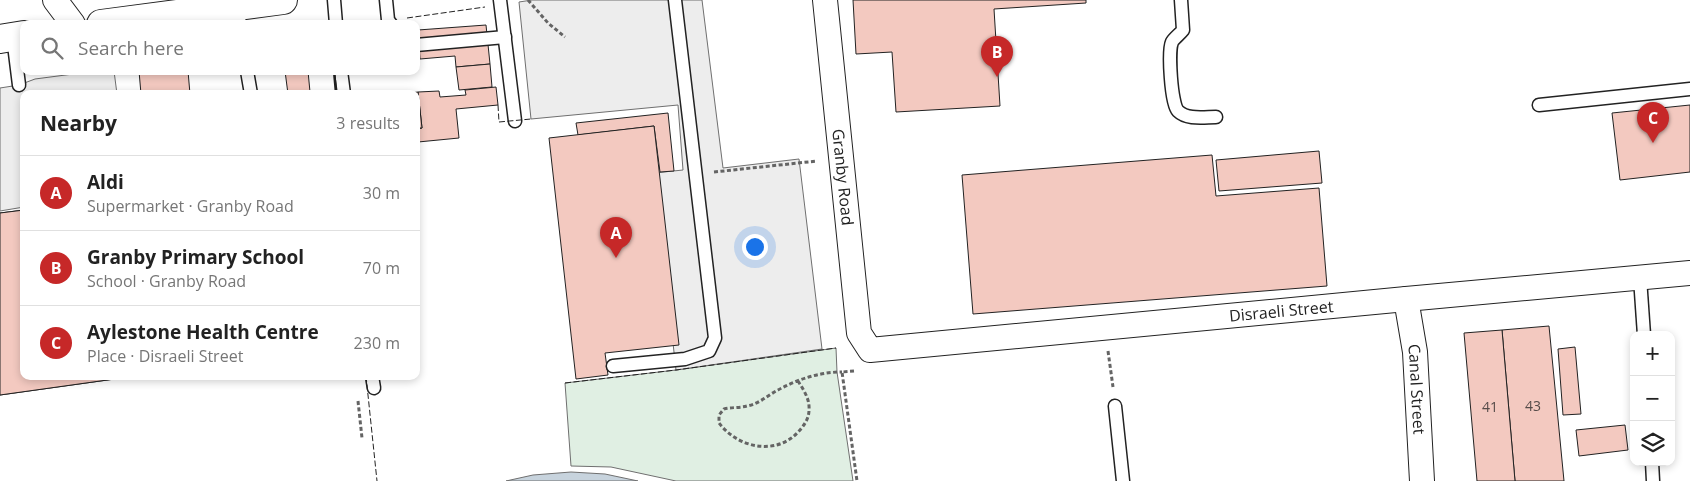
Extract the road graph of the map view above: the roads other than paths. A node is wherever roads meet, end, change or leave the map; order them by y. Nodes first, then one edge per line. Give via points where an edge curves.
1 (55, 0) edge
2 (283, 0) edge
3 (334, 0) edge
4 (386, 0) edge
5 (500, 0) edge
6 (675, 0) edge
7 (825, 0) edge
8 (1182, 0) edge
9 (239, 15) edge
10 (70, 20) edge
11 (162, 20) edge
12 (336, 20) edge
13 (388, 20) edge
14 (12, 37) edge
15 (505, 37) junction
16 (420, 45) edge
17 (249, 75) edge
18 (342, 75) edge
19 (19, 85) dead end
20 (1690, 89) edge
21 (250, 90) edge
22 (343, 90) edge
23 (1539, 104) dead end
24 (1216, 117) dead end
25 (515, 121) dead end
26 (1690, 274) edge
27 (1640, 278) junction
28 (1406, 299) junction
29 (1644, 331) edge
30 (870, 350) joint
31 (613, 366) dead end
32 (1115, 406) road end
33 (1652, 466) edge
34 (1123, 481) edge
35 (1422, 481) edge
36 (1653, 481) edge

1 - 10 street
2 - 9 main road
3 - 12 lane
4 - 13 lane
5 - 15 lane
6 - 31 lane via 715,338 709,352 685,359
7 - 30 street, Granby Road via 859,333
8 - 24 lane via 1183,30 1172,42 1170,72 1174,105 1179,112 1192,117
9 - 11 main road
14 - 19 lane
15 - 16 lane
15 - 25 lane
17 - 21 lane
18 - 22 lane
20 - 23 lane
26 - 27 street, Disraeli Street
27 - 28 street, Disraeli Street
27 - 29 lane
28 - 30 street, Disraeli Street
28 - 35 street, Canal Street via 1415,352
32 - 34 lane
33 - 36 lane

